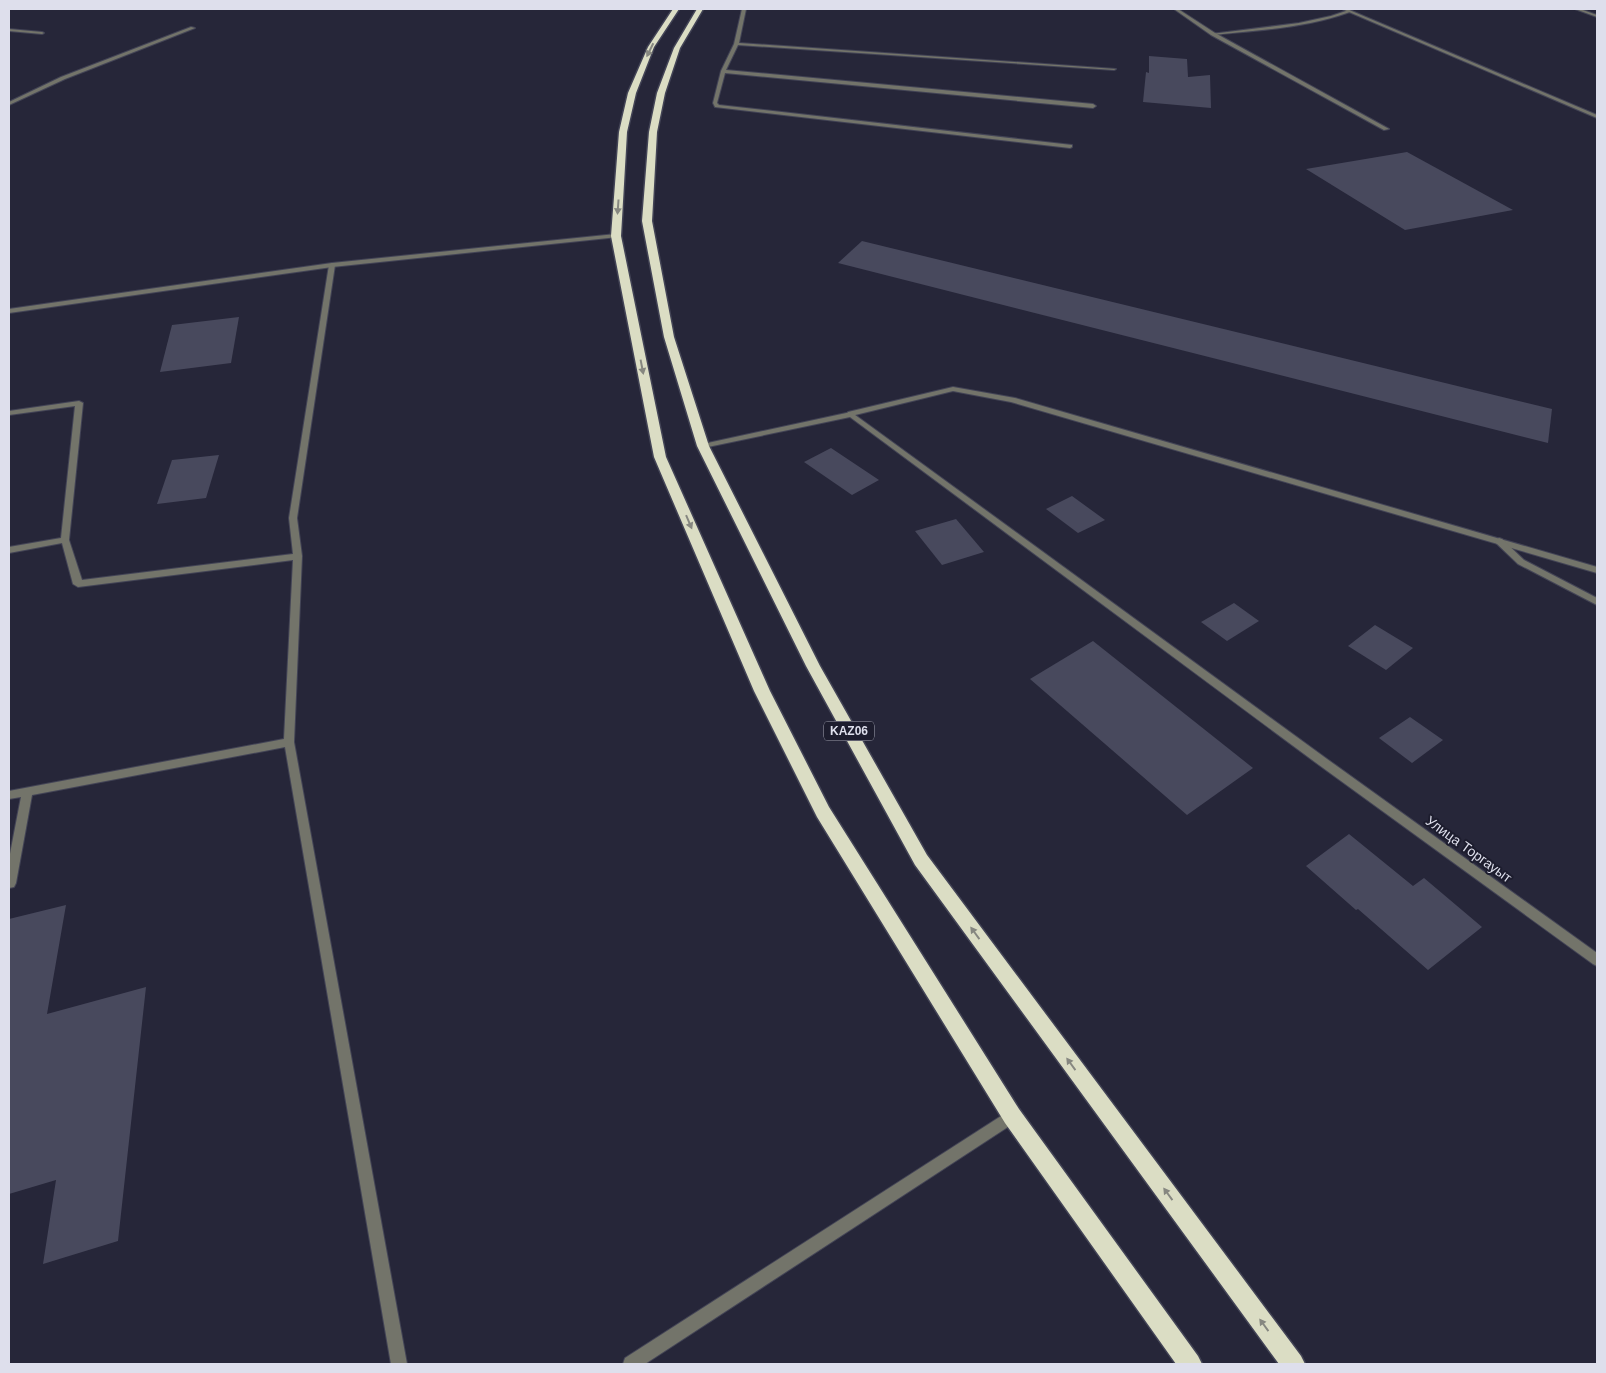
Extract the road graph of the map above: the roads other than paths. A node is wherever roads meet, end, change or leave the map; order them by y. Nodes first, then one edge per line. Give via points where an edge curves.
1 (676, 9) edge
2 (700, 9) edge
3 (744, 9) edge
4 (1176, 9) edge
5 (1576, 9) edge
6 (1346, 10) edge
7 (1357, 10) dead end
8 (1597, 16) edge
9 (193, 28) dead end
10 (9, 30) edge
11 (42, 33) dead end
12 (1213, 34) junction
13 (736, 44) junction
14 (1114, 69) dead end
15 (723, 71) junction
16 (9, 104) edge
17 (1092, 106) dead end
18 (1597, 117) edge
19 (1386, 129) dead end
20 (1070, 146) dead end
21 (616, 236) junction
22 (332, 265) junction
23 (9, 311) edge
24 (9, 413) edge
25 (851, 414) junction
26 (703, 446) junction
27 (65, 540) junction
28 (1499, 541) junction
29 (9, 550) edge
30 (298, 556) junction
31 (1597, 570) edge
32 (1597, 602) edge
33 (289, 742) junction
34 (27, 792) junction
35 (9, 796) edge
36 (10, 883) dead end
37 (1597, 960) edge
38 (1012, 1116) junction
39 (399, 1364) edge
40 (631, 1364) edge
41 (1190, 1364) edge
42 (1293, 1364) edge

1 -> 21 highway via 651,47 632,93 623,132
2 - 26 highway, KАZ06 via 677,48 660,93 653,132 647,221 668,337
3 - 13 street
4 - 12 street
5 - 8 street
6 - 7 street
6 - 12 street via 1334,17
6 - 18 street
9 - 16 street via 63,78
10 - 11 street
12 - 19 street
13 - 14 street
13 - 15 street
15 - 17 street
15 - 20 street via 715,103 725,109
21 - 22 street
21 -> 38 highway via 660,457 762,691 823,812
22 - 23 street
22 - 30 street via 293,518
24 - 27 street via 79,403
25 - 26 street
25 - 28 street via 953,389 1012,400
25 - 37 street, Улица Торгауыт
42 -> 26 highway, KАZ06 via 921,860 813,666
27 - 29 street
27 - 30 street via 78,584
28 - 31 street
28 - 32 street via 1521,562
30 - 33 street
33 - 34 street
33 - 39 street
34 - 35 street
34 - 36 street
38 - 40 street
38 - 41 highway

